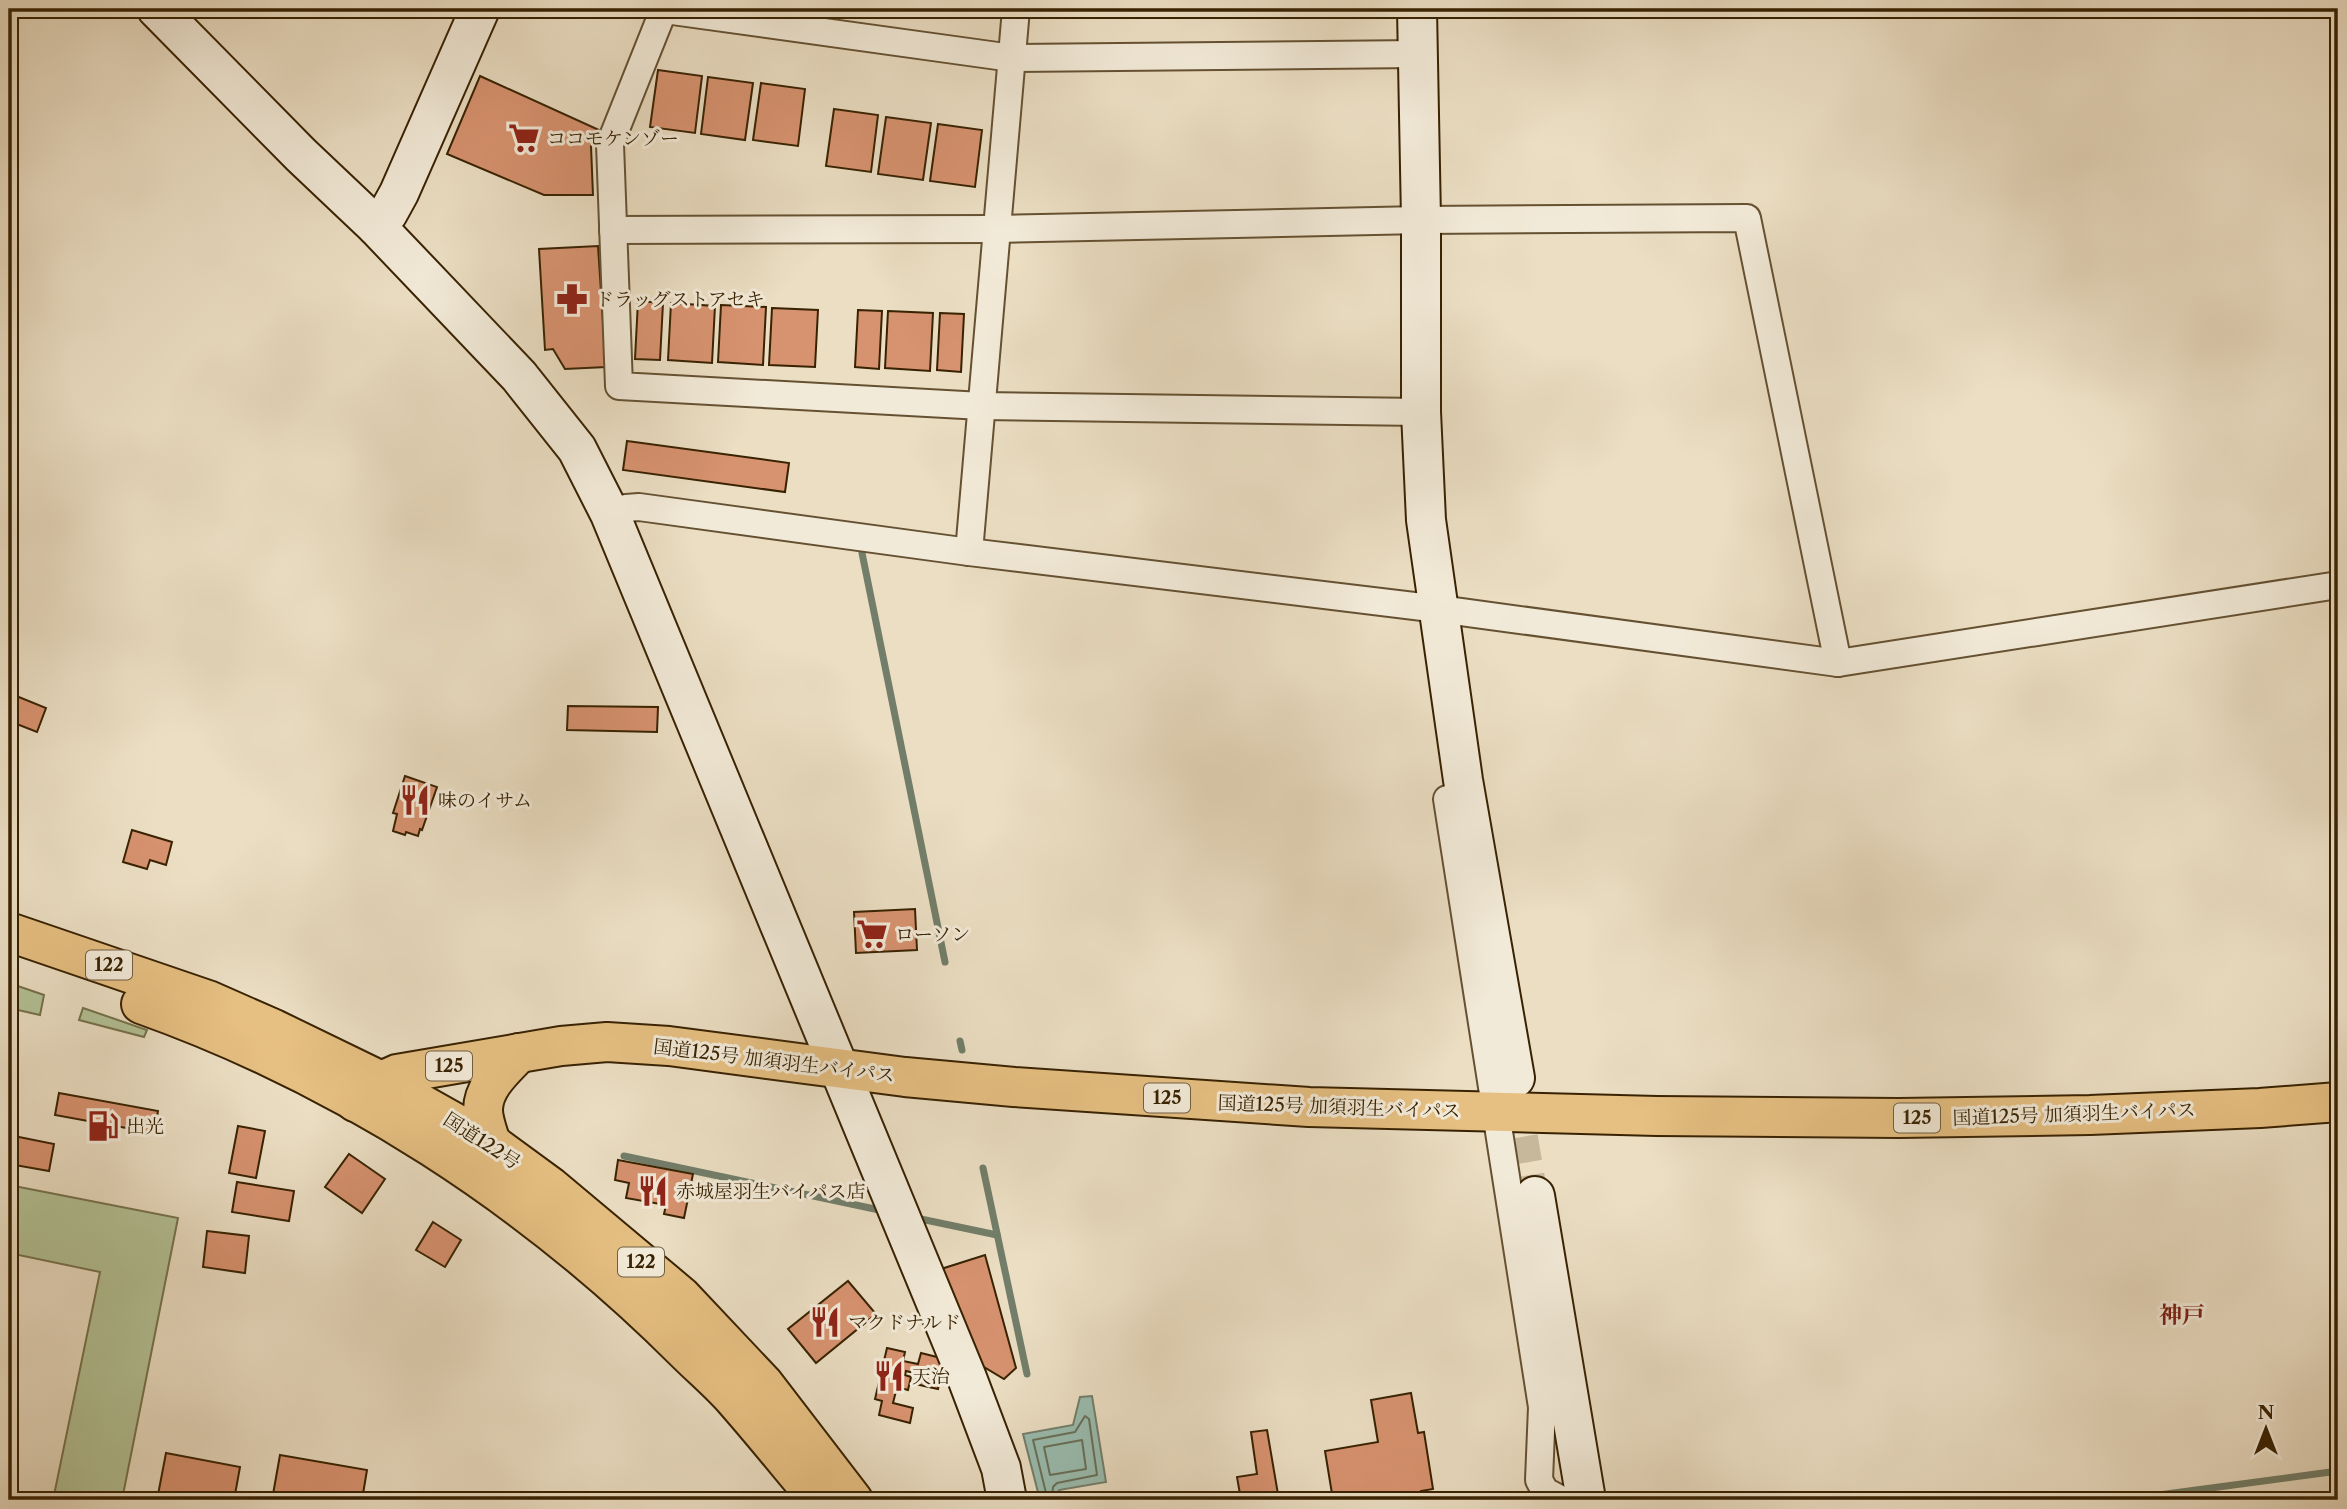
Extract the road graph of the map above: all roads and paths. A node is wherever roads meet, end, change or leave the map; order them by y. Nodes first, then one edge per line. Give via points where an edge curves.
1 (157, 9) edge
2 (480, 9) edge
3 (1016, 9) edge
4 (1417, 9) edge
5 (662, 10) edge
6 (1418, 54) junction
7 (1012, 58) junction
8 (1420, 220) junction
9 (376, 226) junction
10 (997, 229) junction
11 (613, 230) junction
12 (982, 406) junction
13 (1420, 412) junction
14 (610, 514) junction
15 (969, 552) junction
16 (2338, 585) edge
17 (1439, 609) junction
18 (1838, 663) junction
19 (1456, 736) junction
20 (9, 932) edge
21 (9, 959) edge
22 (519, 1053) junction
23 (839, 1068) junction
24 (1515, 1077) tunnel mouth
25 (367, 1091) junction
26 (2338, 1102) edge
27 (1496, 1112) junction
28 (491, 1143) junction
29 (1535, 1196) tunnel mouth
30 (819, 1500) edge
31 (853, 1500) edge
32 (1007, 1500) edge
33 (1562, 1500) edge
34 (1586, 1500) edge

1 - 9 street
2 - 9 street via 399,193
3 - 7 street
4 - 6 street
5 - 7 street
5 - 11 street via 610,144
6 - 7 street
6 - 8 street
7 - 10 street
8 - 10 street
8 - 13 street
8 - 18 street via 1747,218
9 - 14 street via 549,412 577,449
10 - 11 street
10 - 12 street
11 - 12 street via 619,386
12 - 13 street
12 - 15 street
13 - 17 street via 1426,520
14 - 15 street via 639,507
14 - 23 street
15 - 17 street
16 - 18 street
17 - 18 street
17 - 19 street
19 - 24 street
19 - 27 street via 1444,750 1442,764
20 - 25 highway, 国道122号 / 122 via 208,1000 274,1029
21 - 25 highway, 国道122号 / 122
22 - 23 highway, 国道125号 加須羽生バイパス / 125 via 607,1042
22 - 25 highway, 国道125号 加須羽生バイパス / 125 via 397,1074
22 - 28 highway via 486,1095 483,1110
23 - 27 highway, 国道125号 加須羽生バイパス / 125 via 1240,1104
23 - 32 street via 967,1378 1001,1468
25 - 28 highway, 国道122号 / 122
25 - 30 highway, 国道122号 / 122 via 422,1142 538,1221 658,1323 733,1398
26 - 27 highway, 国道125号 加須羽生バイパス / 125 via 2090,1115 1899,1118
27 - 33 street via 1542,1407 1539,1480 1545,1491
28 - 31 highway, 国道122号 / 122 via 681,1296 764,1384
29 - 34 street

